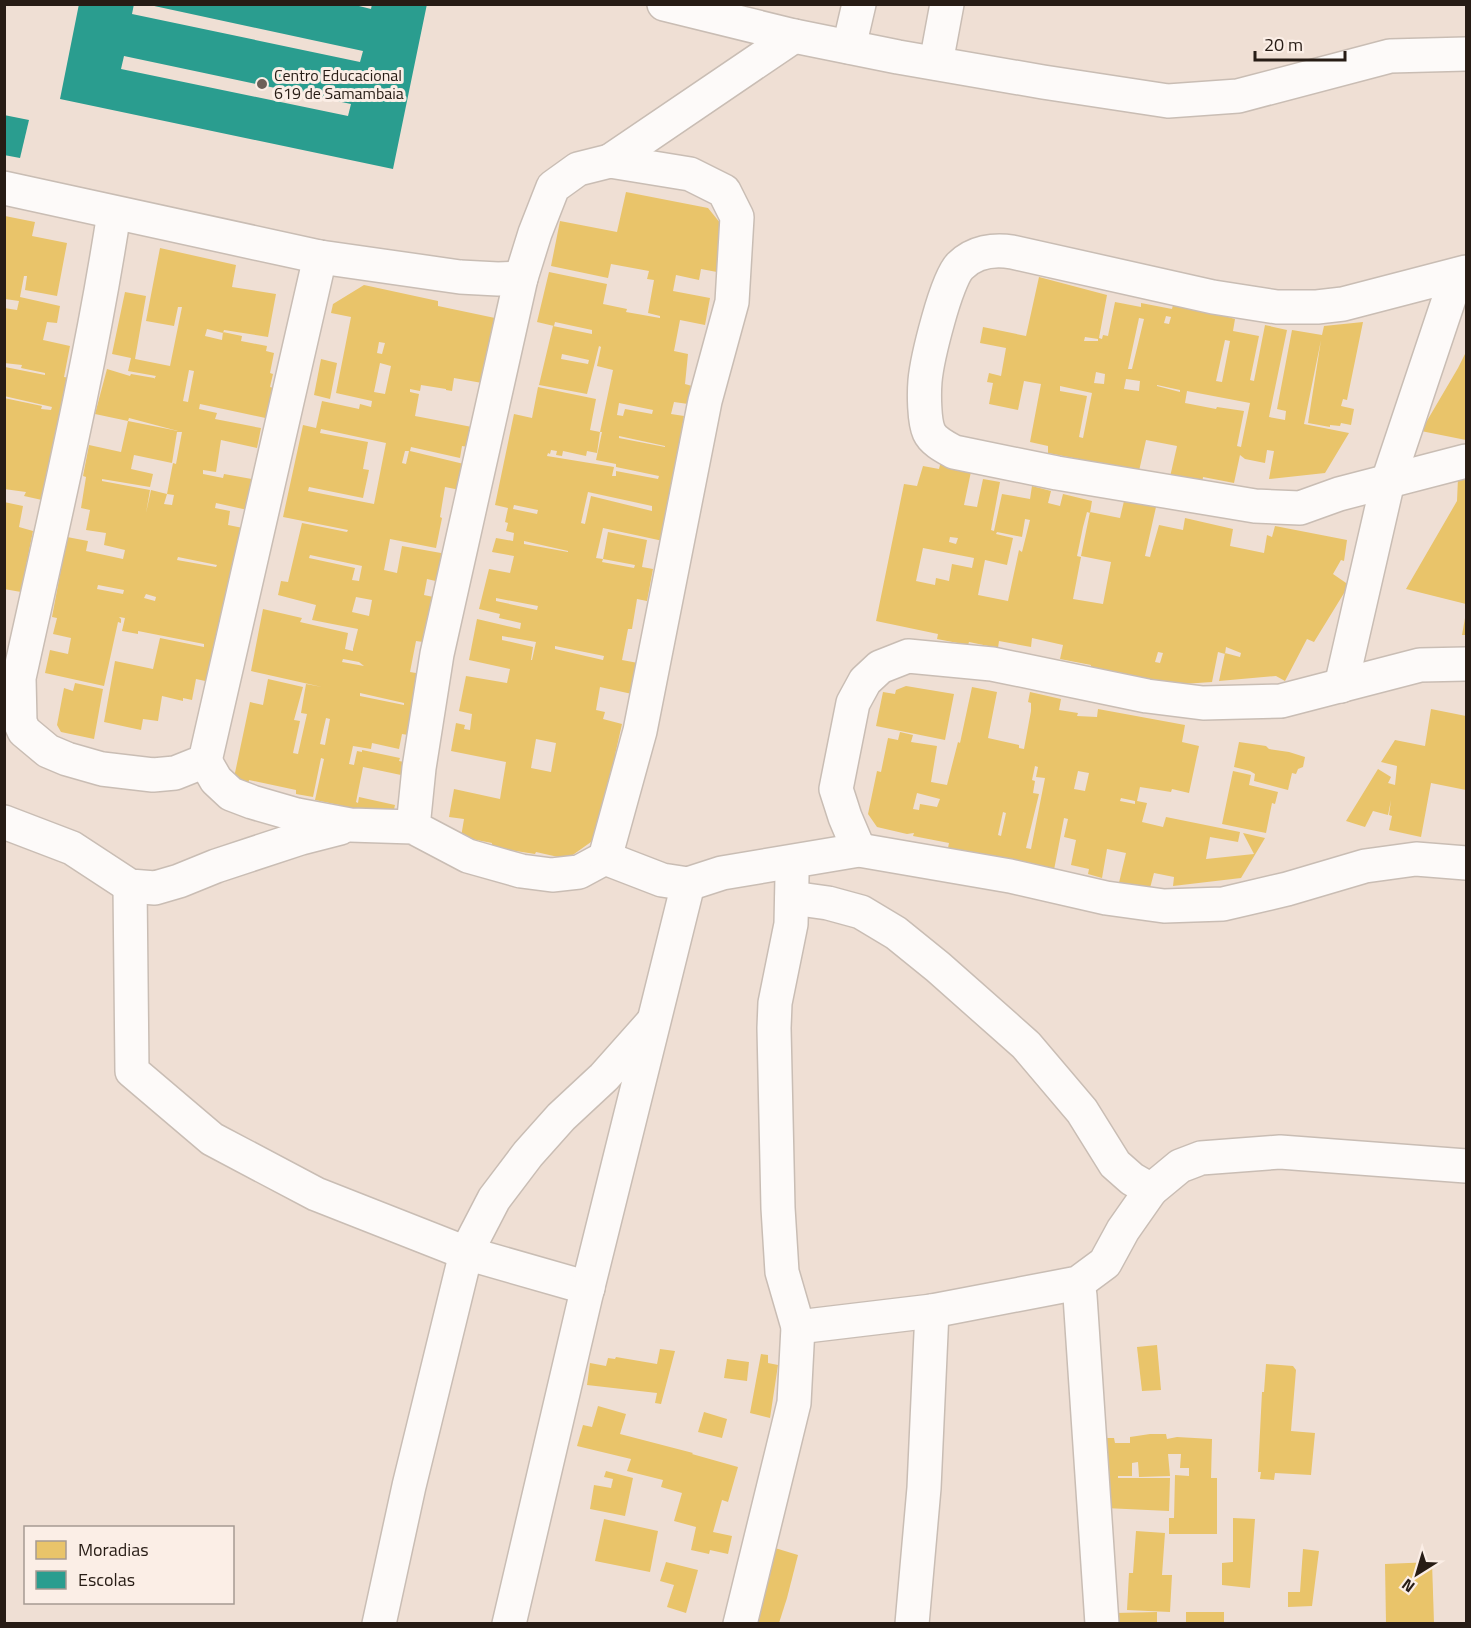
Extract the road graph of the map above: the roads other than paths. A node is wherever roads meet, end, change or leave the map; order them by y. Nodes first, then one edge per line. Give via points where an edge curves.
1 (664, 4) edge
2 (859, 4) edge
3 (947, 4) edge
4 (795, 36) junction
5 (849, 47) junction
6 (1467, 54) edge
7 (936, 63) junction
8 (610, 161) junction
9 (4, 188) edge
10 (114, 213) junction
11 (320, 257) junction
12 (1462, 274) edge
13 (521, 278) junction
14 (1467, 461) edge
15 (1388, 481) junction
16 (1467, 664) edge
17 (1341, 686) junction
18 (205, 761) junction
19 (4, 822) edge
20 (350, 825) junction
21 (412, 826) junction
22 (859, 850) junction
23 (605, 858) junction
24 (792, 862) junction
25 (1467, 863) edge
26 (688, 884) junction
27 (130, 886) junction
28 (792, 898) junction
29 (655, 1019) junction
30 (1467, 1166) edge
31 (1151, 1190) junction
32 (466, 1253) junction
33 (1078, 1283) junction
34 (588, 1288) junction
35 (932, 1311) junction
36 (798, 1327) junction
37 (379, 1623) edge
38 (509, 1623) edge
39 (740, 1623) edge
40 (912, 1623) edge
41 (1102, 1623) edge

1 - 4 street
2 - 5 street
3 - 7 street
4 - 5 street
4 - 8 street
5 - 7 street
6 - 7 street via 1390,56 1238,96 1168,101
8 - 13 street via 578,169 554,187
8 - 23 street via 690,174 724,191 737,217 732,303 705,401 640,731
9 - 10 street
10 - 11 street
10 - 18 street via 84,380 20,678 20,722 24,731 48,751 102,769 153,775 175,773
11 - 13 street via 460,277
11 - 18 street
12 - 15 street
12 - 15 street via 1343,304 1277,307 1213,297 998,250 960,266 945,296 925,381 926,420 929,433 954,452 1255,506 1299,508
13 - 21 street via 437,654
14 - 15 street
15 - 17 street
16 - 17 street via 1420,665
17 - 22 street via 1281,701 1203,703 1147,696 992,664 908,656 880,667 865,681 853,703 836,789
18 - 20 street via 216,780 231,794 297,815
19 - 27 street via 72,848
20 - 21 street
20 - 27 street via 155,888
21 - 23 street via 468,856 521,871 552,875 579,872
22 - 24 street
22 - 25 street via 1164,906 1223,904 1365,866 1416,859
23 - 26 street via 662,880
24 - 26 street via 722,873
24 - 28 street
26 - 29 street
27 - 32 street via 132,1071 212,1139 316,1194
28 - 31 street via 861,912 896,933 938,967 1026,1046 1082,1111 1115,1164
28 - 36 street via 791,924 775,1003 774,1039 782,1272
29 - 32 street via 528,1154 495,1199
29 - 34 street
30 - 31 street via 1280,1152 1201,1158 1180,1166
31 - 33 street via 1105,1263
32 - 34 street
32 - 37 street
33 - 35 street
33 - 41 street
34 - 38 street
35 - 36 street
35 - 40 street via 924,1488
36 - 39 street via 794,1403

